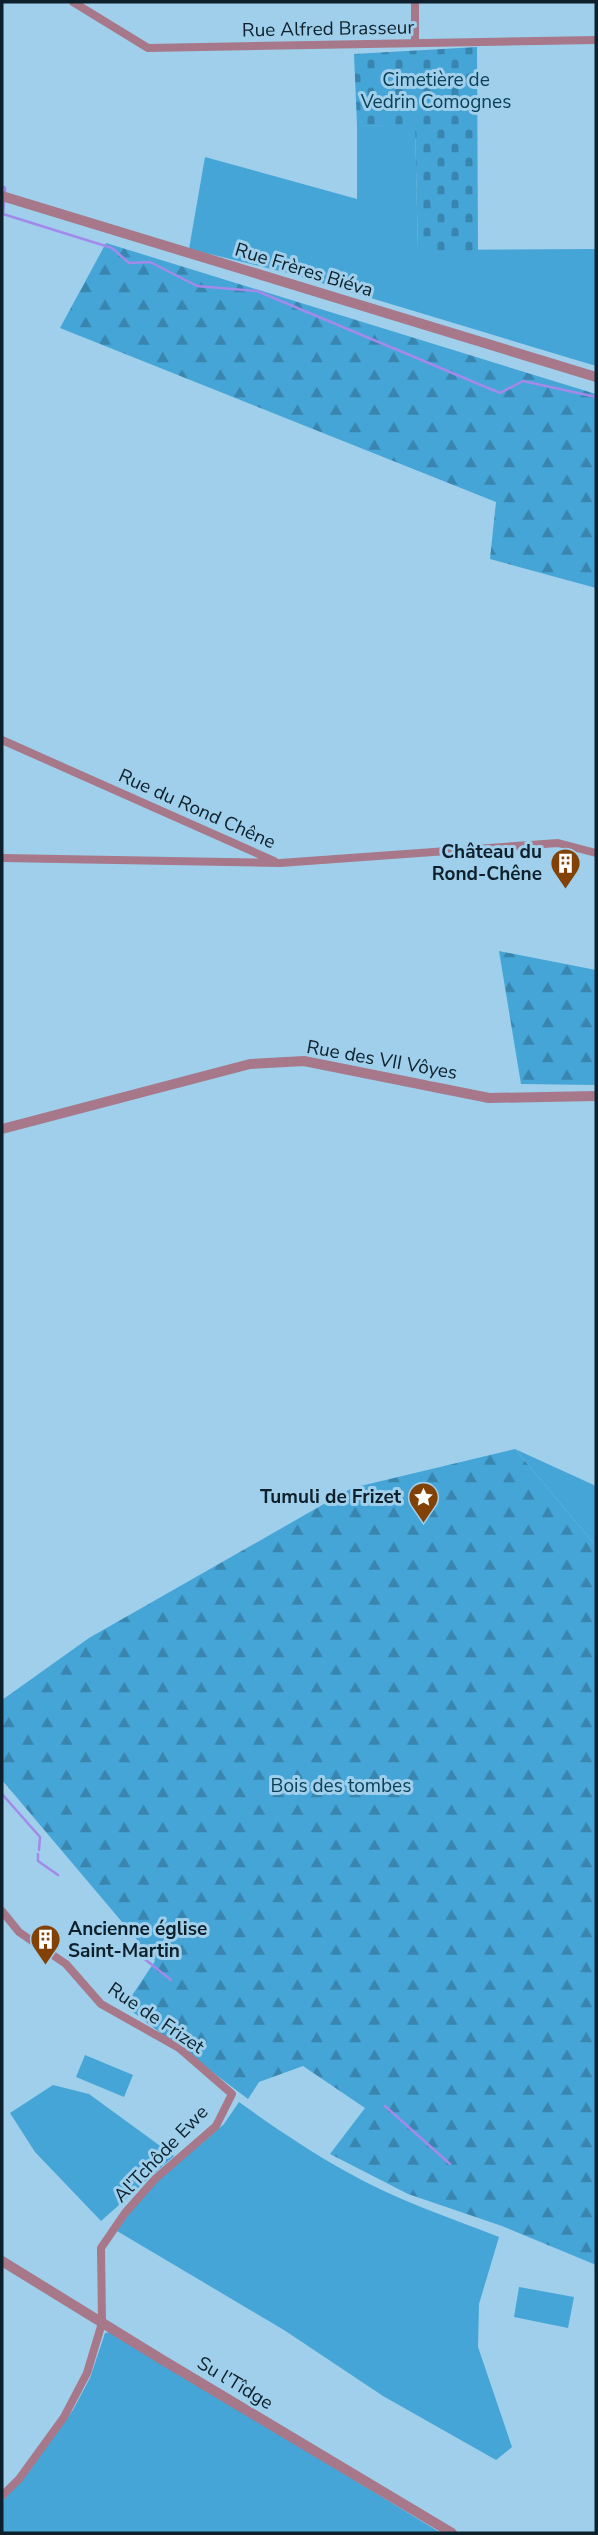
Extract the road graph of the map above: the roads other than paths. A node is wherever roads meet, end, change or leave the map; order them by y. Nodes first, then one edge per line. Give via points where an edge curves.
1 (73, 2) edge
2 (415, 2) edge
3 (596, 40) edge
4 (415, 43) junction
5 (4, 197) edge
6 (596, 377) edge
7 (2, 740) edge
8 (596, 853) edge
9 (2, 858) edge
10 (280, 863) junction
11 (596, 1096) edge
12 (2, 1129) edge
13 (2, 1910) edge
14 (232, 2094) joint
15 (2, 2261) edge
16 (102, 2323) junction
17 (2, 2497) edge
18 (452, 2533) edge

1 - 4 street, Rue Alfred Brasseur via 148,48
2 - 4 street
3 - 4 street, Rue Alfred Brasseur
5 - 6 street, Rue Frères Biéva
7 - 10 street, Rue du Rond Chêne
8 - 10 street, Rue du Rond Chêne via 558,843
9 - 10 street
11 - 12 street, Rue des VII Vôyes via 489,1098 304,1061 250,1064
13 - 14 street, Rue de Frizet via 19,1932 66,1964 102,2004 179,2048
14 - 16 street, Al'Tchôde Ewe via 216,2126 155,2179 101,2248
15 - 16 street, Su l'Tîdge
16 - 17 street, Al'Tchôde Ewe via 87,2373 64,2417
16 - 18 street, Su l'Tîdge

